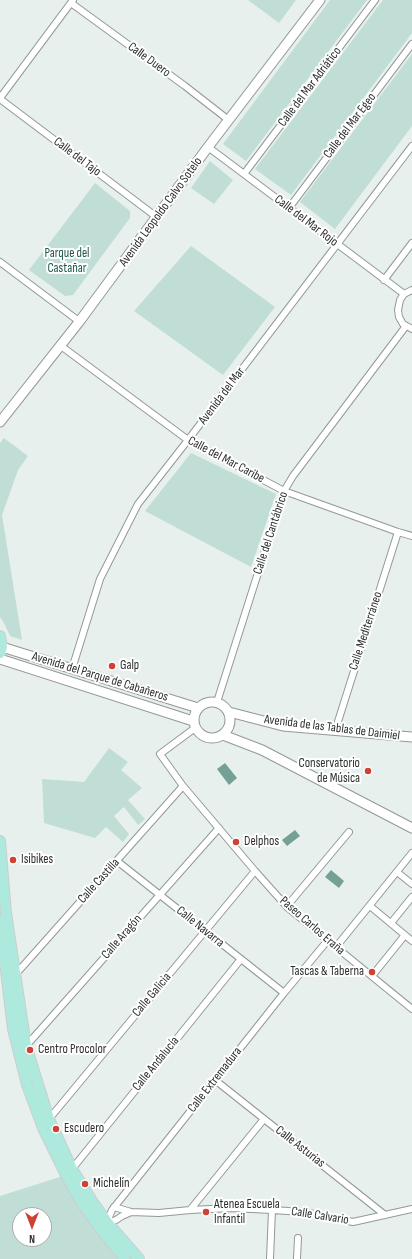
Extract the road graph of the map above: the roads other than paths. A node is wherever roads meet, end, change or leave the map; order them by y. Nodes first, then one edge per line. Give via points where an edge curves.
1 (314, 0) edge
2 (320, 0) edge
3 (375, 0) edge
4 (72, 1) edge
5 (412, 44) edge
6 (0, 99) edge
7 (226, 118) junction
8 (412, 146) edge
9 (208, 147) junction
10 (244, 174) junction
11 (289, 208) junction
12 (154, 215) junction
13 (412, 243) edge
14 (337, 245) junction
15 (0, 262) edge
16 (384, 280) junction
17 (412, 290) edge
18 (404, 294) junction
19 (76, 320) junction
20 (409, 328) edge
21 (61, 346) junction
22 (0, 414) edge
23 (0, 422) edge
24 (188, 440) junction
25 (284, 491) junction
26 (398, 532) junction
27 (412, 536) edge
28 (0, 636) edge
29 (1, 650) edge
30 (0, 659) edge
31 (72, 669) junction
32 (217, 702) junction
33 (198, 708) junction
34 (229, 712) junction
35 (194, 724) junction
36 (335, 731) junction
37 (223, 735) junction
38 (412, 737) edge
39 (183, 786) junction
40 (219, 828) junction
41 (412, 828) edge
42 (349, 832) dead end
43 (0, 841) edge
44 (412, 853) edge
45 (117, 861) junction
46 (255, 871) junction
47 (397, 872) junction
48 (412, 884) edge
49 (160, 895) junction
50 (412, 897) edge
51 (287, 906) junction
52 (370, 906) junction
53 (0, 921) edge
54 (391, 923) junction
55 (205, 931) junction
56 (405, 935) junction
57 (328, 940) junction
58 (412, 941) edge
59 (336, 947) junction
60 (241, 960) junction
61 (15, 975) junction
62 (372, 976) junction
63 (284, 994) junction
64 (411, 1007) edge
65 (26, 1046) junction
66 (215, 1080) junction
67 (49, 1119) junction
68 (264, 1119) junction
69 (72, 1169) junction
70 (114, 1207) junction
71 (412, 1209) edge
72 (190, 1210) junction
73 (272, 1210) junction
74 (131, 1212) junction
75 (385, 1215) junction
76 (103, 1225) junction
77 (298, 1238) dead end
78 (125, 1259) edge
79 (139, 1259) edge
80 (270, 1259) edge
81 (298, 1259) edge

1 - 7 main road, Avenida Leopoldo Calvo Sotelo
2 - 9 main road, Avenida Leopoldo Calvo Sotelo
3 - 10 street, Calle del Mar Adriático
4 - 6 street
4 - 7 street, Calle Duero
5 - 11 street, Calle del Mar Egeo
6 - 12 street, Calle del Tajo
7 - 12 main road, Avenida Leopoldo Calvo Sotelo
8 - 14 street, Avenida del Mar
9 - 10 street, Calle del Mar Rojo
9 - 21 main road, Avenida Leopoldo Calvo Sotelo
10 - 11 street, Calle del Mar Rojo
11 - 14 street, Calle del Mar Rojo
12 - 19 main road, Avenida Leopoldo Calvo Sotelo
13 - 16 street
14 - 16 street, Calle del Mar Rojo
14 - 24 street, Avenida del Mar
15 - 19 street
16 - 18 street, Calle del Mar Rojo
17 - 18 street
18 - 20 street via 400,300 399,317
19 - 22 main road, Avenida Leopoldo Calvo Sotelo
20 - 25 street, Calle del Cantábrico
21 - 23 main road, Avenida Leopoldo Calvo Sotelo
21 - 24 street, Calle del Mar Caribe
24 - 25 street, Calle del Mar Caribe
24 - 31 street, Avenida del Mar via 138,504 100,579
25 - 26 street, Calle del Mar Caribe
25 - 32 street, Calle del Cantábrico
26 - 27 street, Calle del Mar Caribe
26 - 36 street, Calle Mediterráneo
28 - 29 main road
29 - 31 main road, Avenida del Parque de Cabañeros
30 - 35 main road, Avenida del Parque de Cabañeros
31 - 33 main road, Avenida del Parque de Cabañeros
32 - 33 main road via 204,703
32 - 34 main road
33 - 35 main road via 194,714
34 - 36 main road, Avenida de las Tablas de Daimiel via 284,726
34 - 37 main road via 230,725
35 - 37 main road via 204,737 215,739
35 - 39 street, Paseo Carlos Eraña via 160,754
36 - 38 main road, Avenida de las Tablas de Daimiel
37 - 41 main road via 262,750
39 - 40 street, Paseo Carlos Eraña
39 - 45 street, Calle Castilla
40 - 46 street, Paseo Carlos Eraña
40 - 49 street, Calle Aragón
42 - 51 street
43 - 61 main road via 6,913
44 - 47 street
45 - 49 street, Calle Navarra
45 - 61 street, Calle Castilla
46 - 51 street, Paseo Carlos Eraña
46 - 55 street, Calle Galicia
47 - 48 street
47 - 52 street
49 - 55 street, Calle Navarra
49 - 65 street, Calle Aragón
50 - 54 street
51 - 57 street, Paseo Carlos Eraña
52 - 54 street
52 - 59 street
53 - 76 main road via 13,1028 27,1085 43,1128 66,1175 82,1203
54 - 56 street
55 - 60 street, Calle Navarra
55 - 67 street, Calle Galicia
56 - 58 street
56 - 62 street
57 - 59 street, Paseo Carlos Eraña
57 - 63 street, Calle Extremadura
59 - 62 street, Paseo Carlos Eraña
60 - 63 street, Calle Navarra
60 - 69 street, Calle Andalucía
61 - 65 main road
62 - 64 street, Paseo Carlos Eraña
63 - 66 street, Calle Extremadura
65 - 67 main road
66 - 68 street, Calle Asturias
66 - 70 street, Calle Extremadura
67 - 69 main road
68 - 72 street
68 - 75 street, Calle Asturias
69 - 76 main road
70 - 74 street, Calle Calvario
70 - 76 street, Calle Extremadura
71 - 75 street, Calle Calvario
72 - 73 street, Calle Calvario
72 - 74 street, Calle Calvario
73 - 75 street, Calle Calvario via 304,1212 353,1222
73 - 80 street
74 - 76 street, Calle Calvario
76 - 78 main road
76 - 79 main road
77 - 81 street

